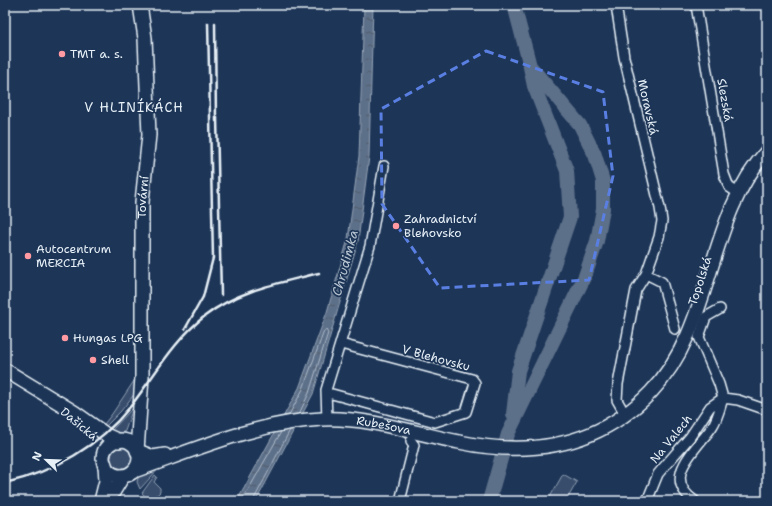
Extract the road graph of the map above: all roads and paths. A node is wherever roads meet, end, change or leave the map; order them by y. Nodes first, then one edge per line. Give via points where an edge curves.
1 (140, 5) edge
2 (616, 5) edge
3 (696, 5) edge
4 (767, 151) edge
5 (384, 166) dead end
6 (736, 192) junction
7 (646, 274) junction
8 (720, 309) dead end
9 (675, 329) dead end
10 (341, 344) junction
11 (5, 370) edge
12 (142, 391) junction
13 (332, 394) dead end
14 (46, 396) junction
15 (723, 398) junction
16 (767, 410) edge
17 (623, 411) junction
18 (326, 415) junction
19 (272, 423) junction
20 (411, 440) dead end
21 (120, 441) junction
22 (137, 451) junction
23 (104, 460) junction
24 (128, 473) junction
25 (101, 501) edge
26 (108, 501) edge
27 (400, 501) edge
28 (648, 501) edge
29 (696, 501) edge

1 - 12 street, Tovární via 145,38 149,135 142,202
2 - 7 street, Moravská via 624,57 661,214 659,237
3 - 6 street, Slezská via 724,174 728,185
4 - 6 street, Topolská via 749,167
5 - 10 street via 373,233
6 - 17 street, Topolská via 720,222 673,352 651,382
7 - 9 street via 662,282
7 - 17 street via 636,290 622,359 617,391
8 - 15 street via 706,317 699,337
10 - 13 street, V Blehovsku via 472,379 474,383 466,412 437,422
10 - 18 street via 326,390
11 - 14 street, Dašická
12 - 21 street, Tovární via 130,430
12 - 22 street, Tovární
14 - 21 street, Dašická
14 - 23 street, Dašická via 100,441 104,448
15 - 16 street via 738,400
15 - 28 street, Na Valech via 710,407 692,434 660,471
15 - 29 street, Na Valech via 713,425 682,467 680,482 684,491
17 - 18 street, Rubešova via 565,437 522,446 484,443 361,414
18 - 19 street, Rubešova
19 - 22 street, Rubešova via 224,434 157,457
19 - 24 street, Rubešova
20 - 27 street via 414,445
21 - 22 street via 130,443
21 - 23 street via 111,444
22 - 24 street via 139,462
23 - 24 street via 112,474
23 - 25 street via 106,481
24 - 26 street

